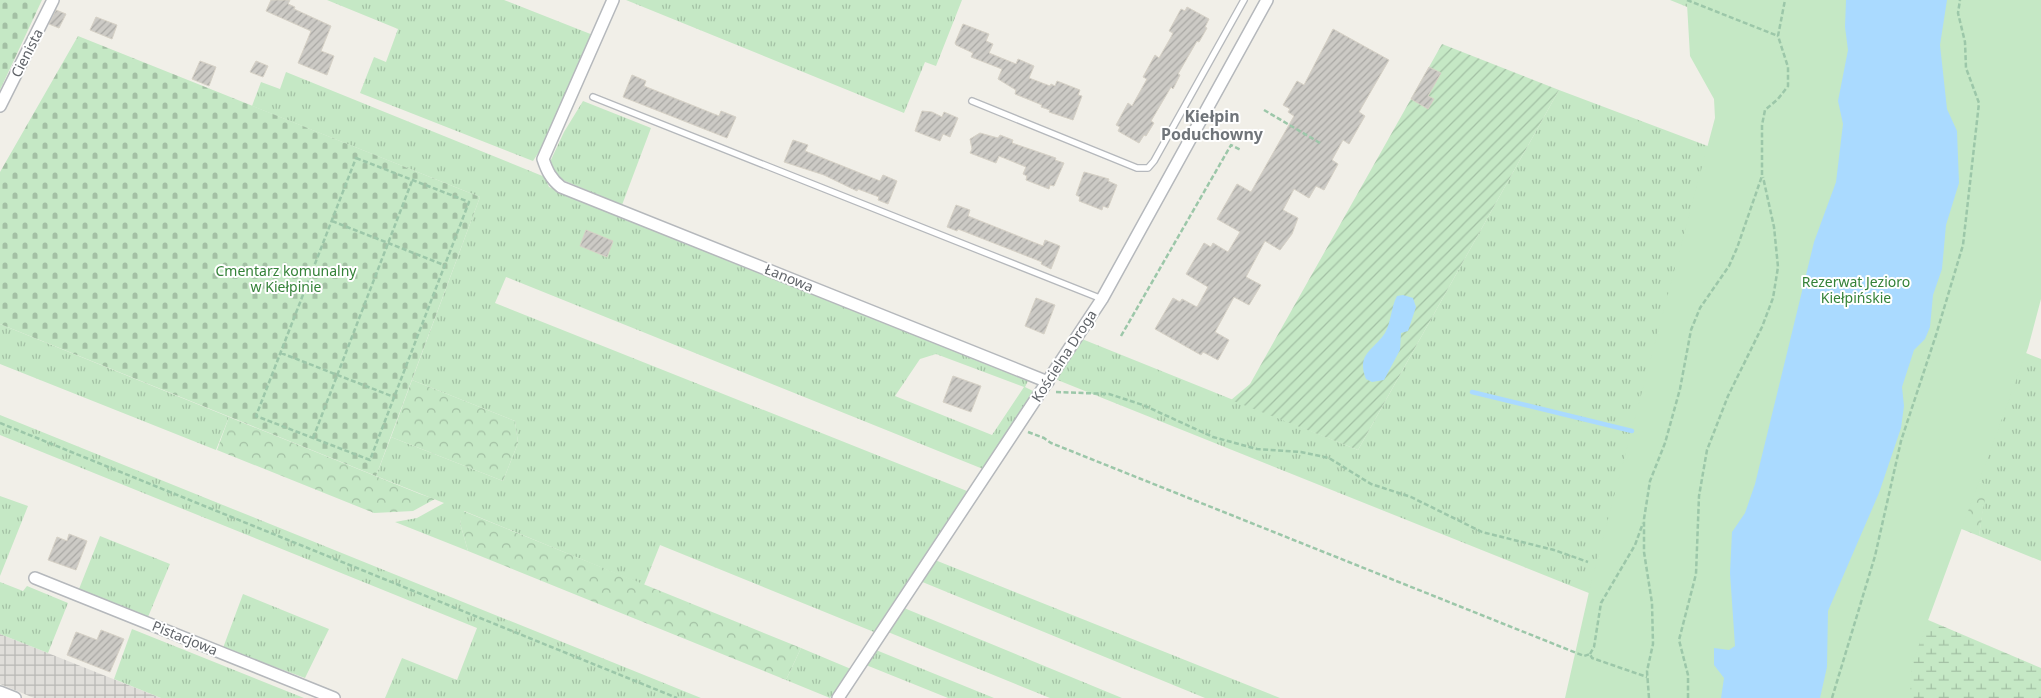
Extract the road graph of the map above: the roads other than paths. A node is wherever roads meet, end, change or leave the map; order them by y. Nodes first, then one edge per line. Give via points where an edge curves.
1 (53, 0) edge
2 (613, 0) edge
3 (1244, 0) edge
4 (1267, 0) edge
5 (593, 97) dead end
6 (972, 102) dead end
7 (0, 106) edge
8 (1102, 299) junction
9 (1045, 386) junction
10 (35, 578) dead end
11 (0, 692) edge
12 (15, 698) edge
13 (334, 698) edge
14 (838, 698) edge

1 - 7 street, Cienista
2 - 9 street, Łanowa via 543,159 547,172 561,187
3 - 6 lane via 1148,168 1137,168
4 - 8 street, Kościelna Droga
5 - 8 lane
8 - 9 street, Kościelna Droga
9 - 14 street, Kościelna Droga
10 - 13 street, Pistacjowa
11 - 12 street

